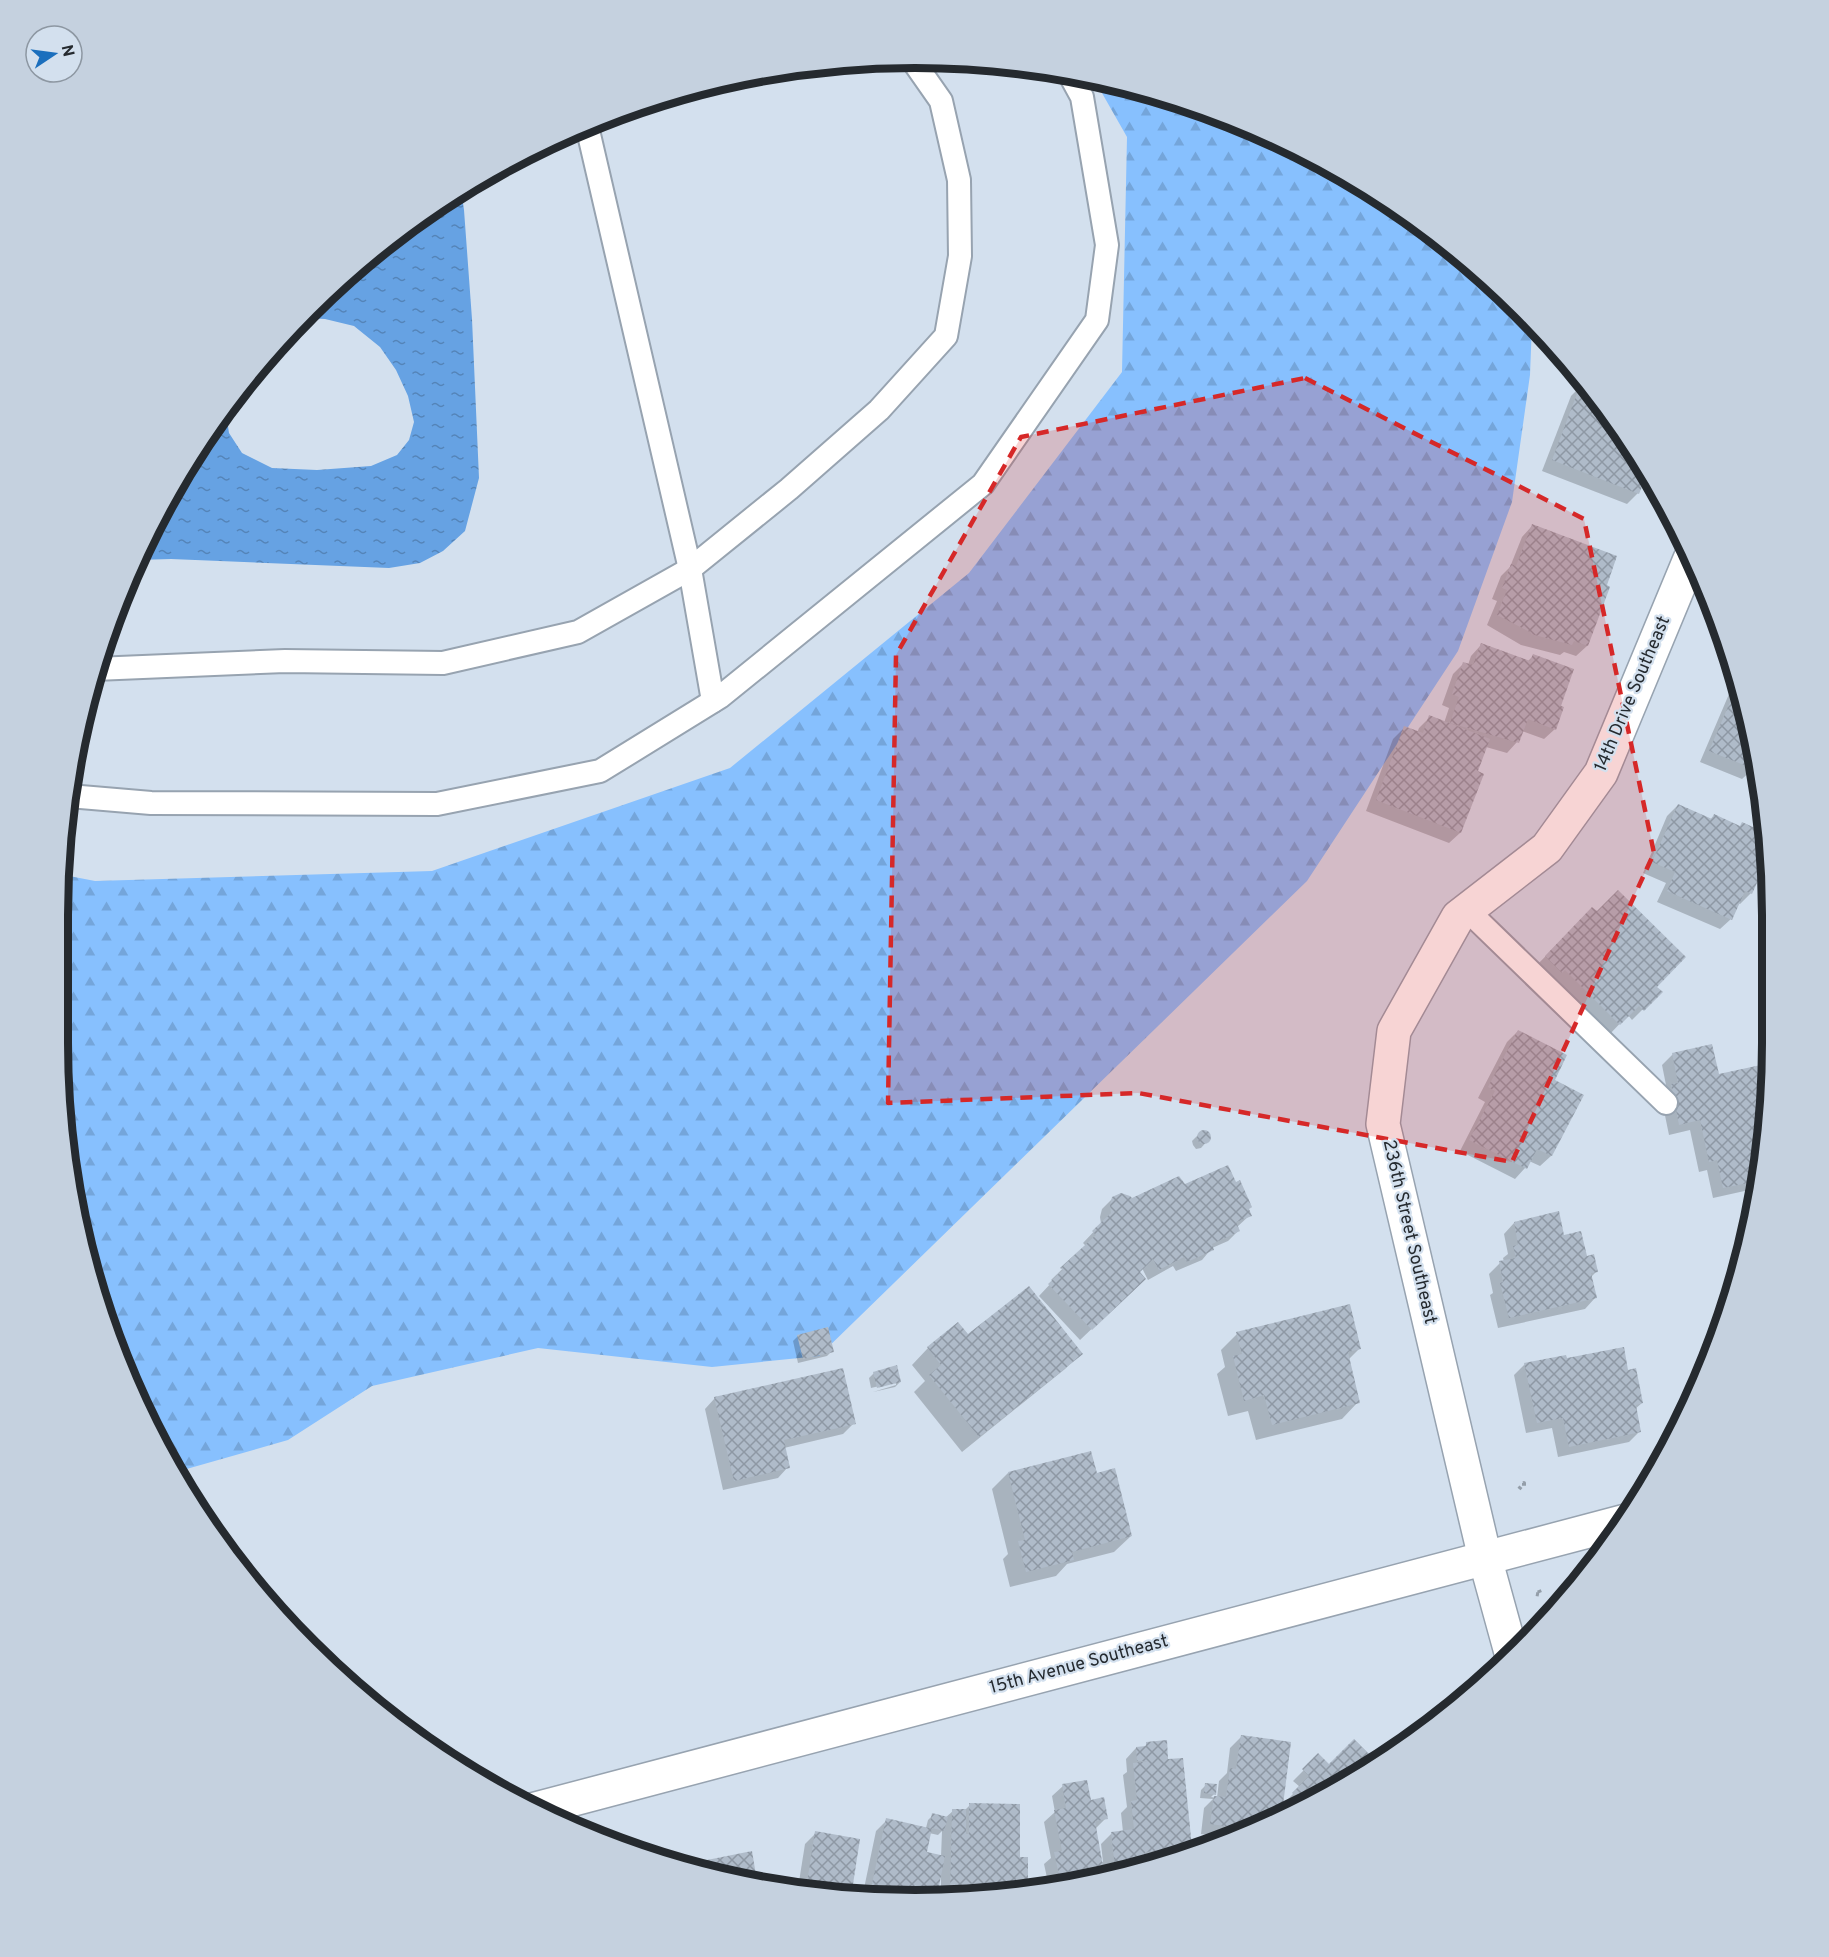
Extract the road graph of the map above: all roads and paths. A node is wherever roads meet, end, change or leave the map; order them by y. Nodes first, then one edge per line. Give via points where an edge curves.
1 (918, 68) edge
2 (1074, 83) edge
3 (589, 133) edge
4 (1687, 567) edge
5 (690, 569) junction
6 (104, 669) edge
7 (713, 701) junction
8 (76, 797) edge
9 (1462, 914) junction
10 (1666, 1103) dead end
11 (1519, 1488) dead end
12 (1524, 1490) dead end
13 (1610, 1525) edge
14 (1485, 1558) junction
15 (1538, 1588) dead end
16 (1536, 1594) dead end
17 (1509, 1645) edge
18 (548, 1806) edge

1 - 5 lane via 941,100 959,180 960,256 946,336 879,410
2 - 7 lane via 1082,97 1107,245 1097,320 983,484
3 - 5 lane
4 - 9 street, 14th Drive Southeast via 1601,773 1547,848
5 - 6 lane via 578,632 443,663 285,661
5 - 7 lane
7 - 8 lane via 600,771 437,804 151,803
9 - 10 lane
9 - 14 street, 236th Street Southeast via 1394,1031 1383,1124
11 - 12 path via 1524,1483
13 - 14 street, 15th Avenue Southeast
14 - 17 street, 236th Street Southeast
14 - 18 street, 15th Avenue Southeast
15 - 16 path via 1541,1595

